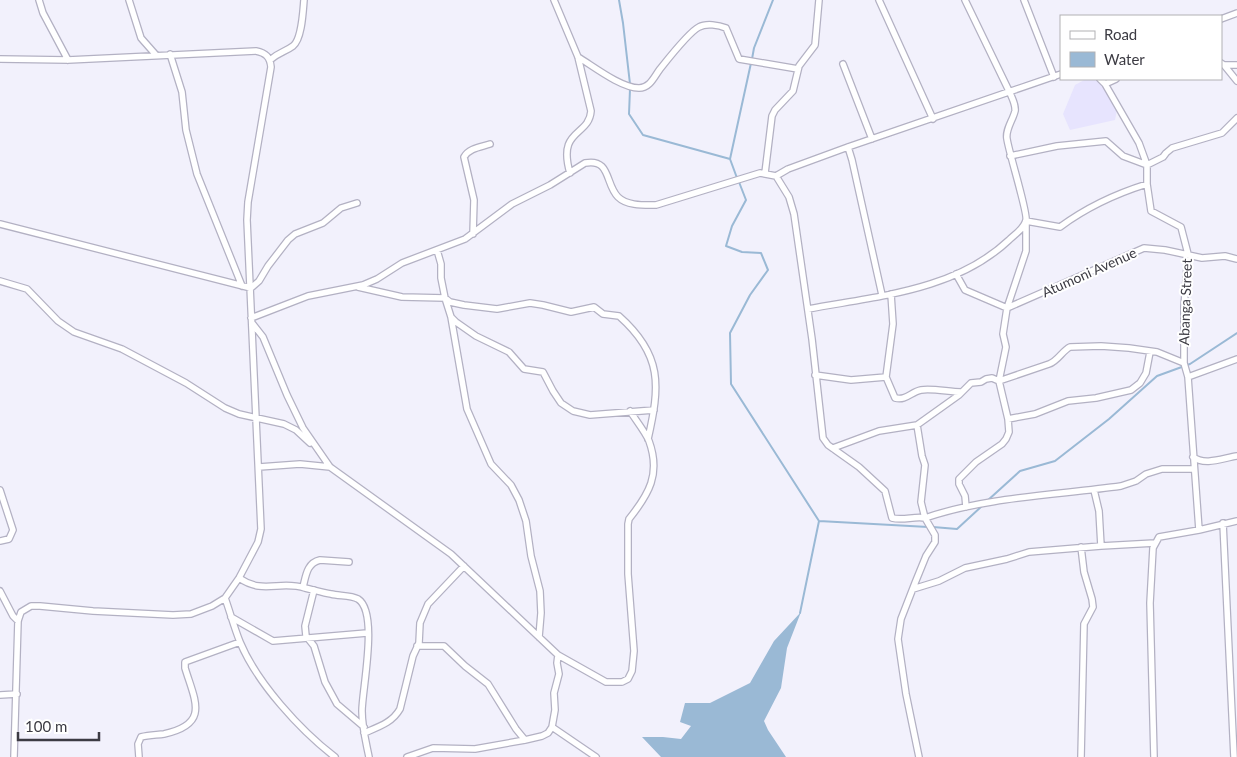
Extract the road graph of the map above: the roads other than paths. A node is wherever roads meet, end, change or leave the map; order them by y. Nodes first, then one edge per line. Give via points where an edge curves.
1 (39, 0) edge
2 (129, 0) edge
3 (304, 0) edge
4 (554, 0) edge
5 (819, 0) edge
6 (879, 0) edge
7 (965, 0) edge
8 (1024, 0) edge
9 (1237, 13) edge
10 (1222, 19) edge
11 (170, 54) junction
12 (156, 55) junction
13 (578, 56) junction
14 (0, 59) edge
15 (68, 60) junction
16 (270, 60) junction
17 (843, 64) dead end
18 (1223, 64) edge
19 (1237, 65) edge
20 (798, 69) junction
21 (1060, 74) edge
22 (1054, 77) junction
23 (1101, 80) edge
24 (1114, 80) edge
25 (1237, 80) edge
26 (1105, 84) junction
27 (1010, 92) junction
28 (1237, 118) edge
29 (933, 119) junction
30 (872, 139) junction
31 (490, 144) dead end
32 (848, 147) junction
33 (1010, 156) junction
34 (1147, 164) junction
35 (570, 172) junction
36 (766, 173) junction
37 (776, 176) junction
38 (1147, 184) junction
39 (357, 202) dead end
40 (1026, 222) junction
41 (0, 224) edge
42 (473, 234) junction
43 (437, 250) junction
44 (1188, 254) junction
45 (1237, 259) edge
46 (956, 274) junction
47 (0, 281) edge
48 (242, 286) junction
49 (356, 287) junction
50 (251, 288) junction
51 (892, 294) junction
52 (882, 295) junction
53 (445, 298) junction
54 (1006, 308) junction
55 (808, 309) junction
56 (451, 317) junction
57 (252, 320) junction
58 (1150, 352) junction
59 (1237, 359) edge
60 (1184, 363) junction
61 (816, 374) junction
62 (886, 377) junction
63 (1188, 377) junction
64 (999, 381) junction
65 (961, 392) junction
66 (654, 410) junction
67 (630, 411) junction
68 (257, 419) junction
69 (1008, 419) junction
70 (917, 425) junction
71 (648, 439) junction
72 (832, 448) junction
73 (321, 456) junction
74 (1237, 456) edge
75 (1193, 457) junction
76 (260, 467) junction
77 (330, 467) junction
78 (1194, 469) junction
79 (0, 490) edge
80 (1094, 490) junction
81 (966, 507) junction
82 (926, 518) junction
83 (1237, 521) edge
84 (1223, 524) junction
85 (1199, 530) junction
86 (0, 541) edge
87 (1155, 543) junction
88 (1101, 546) junction
89 (1081, 548) junction
90 (349, 562) dead end
91 (464, 566) junction
92 (239, 578) junction
93 (303, 587) junction
94 (913, 589) junction
95 (314, 590) junction
96 (0, 591) edge
97 (225, 598) junction
98 (231, 617) junction
99 (18, 621) junction
100 (367, 633) junction
101 (308, 637) junction
102 (538, 637) junction
103 (240, 642) junction
104 (417, 646) junction
105 (558, 655) junction
106 (17, 694) junction
107 (0, 695) edge
108 (552, 727) junction
109 (364, 730) junction
110 (525, 740) junction
111 (14, 757) edge
112 (139, 757) edge
113 (335, 757) edge
114 (369, 757) edge
115 (407, 757) edge
116 (596, 757) edge
117 (919, 757) edge
118 (1081, 757) edge
119 (1154, 757) edge
120 (1234, 757) edge

1 - 15 street
2 - 12 street via 141,38
3 - 16 street via 299,38 295,45
4 - 13 street
5 - 20 street via 815,45
6 - 29 street
7 - 27 street
8 - 22 street
9 - 10 street
11 - 12 street
11 - 16 street via 256,51 267,55
11 - 48 street via 182,92 186,130 197,174
12 - 15 street
13 - 20 street via 622,83 642,88 650,85 686,38 700,26 720,25 726,28 739,59
13 - 35 street via 592,111 567,145
14 - 15 street
16 - 50 street via 248,202
17 - 30 street
18 - 19 street
18 - 25 street
20 - 36 street via 793,91 772,116
21 - 22 street
22 - 27 street
23 - 26 street, Abanga Street
24 - 26 street
26 - 34 street, Abanga Street
27 - 29 street
27 - 33 street via 1016,109 1006,136
28 - 34 street via 1222,133 1172,148 1163,157
29 - 30 street
30 - 32 street
31 - 42 street via 470,150 464,157 474,200
32 - 37 street
32 - 52 street
33 - 34 street via 1057,146 1106,141 1123,156
33 - 40 street
34 - 38 street, Abanga Street
35 - 36 street via 585,163 600,165 607,172 619,198 656,205 752,174
35 - 42 street via 512,204
36 - 37 street
37 - 55 street via 794,214
38 - 40 street via 1117,194 1060,226
38 - 44 street, Abanga Street via 1151,211 1181,226
39 - 50 street via 341,208 323,223 295,234
40 - 46 street via 1004,245 978,264
40 - 54 street via 1026,251
41 - 48 street
42 - 43 street
43 - 49 street via 402,263
43 - 53 street via 442,264
44 - 45 street, Atumoni Avenue via 1202,258 1225,256
44 - 54 street, Atumoni Avenue via 1144,248
44 - 60 street, Abanga Street
46 - 51 street
46 - 54 street via 965,290
47 - 68 street via 27,289 58,321 74,332 122,349 186,382 225,408
48 - 50 street
49 - 53 street via 402,297
49 - 57 street via 308,296
50 - 57 street
51 - 52 street
51 - 62 street via 893,324
52 - 55 street
53 - 56 street
53 - 66 street via 464,305 497,308 530,303 570,312 594,307 603,314 620,316 651,356 656,385
54 - 64 street via 1003,334 1006,347
55 - 61 street
56 - 67 street via 476,336 509,352 524,369 543,372 561,402 573,411 590,414
56 - 102 street via 467,409 491,464 511,485 526,521 540,590
57 - 68 street
57 - 73 street via 263,337 303,428
58 - 60 street
58 - 64 street via 1070,346 1054,362
58 - 69 street via 1146,373 1131,390 1068,401 1035,414
59 - 63 street
60 - 63 street, Abanga Street
61 - 62 street via 851,380
61 - 72 street via 823,438
62 - 65 street via 897,398 923,390
63 - 75 street, Abanga Street
64 - 65 street via 992,378 971,383
64 - 69 street
65 - 70 street
66 - 67 street
66 - 71 street
67 - 71 street
68 - 73 street via 284,424 296,430
68 - 76 street
69 - 81 street via 1006,439 959,479
70 - 72 street via 879,431
70 - 82 street via 925,465 921,502
71 - 105 street via 655,468 652,481 628,524 634,651 632,671 622,682 606,682
72 - 82 street via 860,467 885,491 892,518
73 - 77 street
74 - 75 street via 1208,462
75 - 78 street, Abanga Street
76 - 77 street via 300,464
76 - 92 street via 261,529 258,542
77 - 91 street
78 - 80 street via 1162,469 1121,486
78 - 85 street, Abanga Street
79 - 86 street via 13,530 9,539
80 - 81 street
80 - 88 street
81 - 82 street
82 - 94 street via 935,542
83 - 84 street
84 - 85 street
84 - 120 street
85 - 87 street via 1160,537
87 - 88 street
87 - 119 street via 1150,603
88 - 89 street
89 - 94 street via 1030,552 965,568 939,582
89 - 118 street via 1093,607 1084,624
90 - 93 street via 315,561 310,564
91 - 102 street
91 - 104 street via 428,604 420,623
92 - 93 street via 254,587
92 - 97 street
93 - 95 street
94 - 117 street via 901,619 898,639
95 - 100 street via 358,599 364,610
95 - 101 street via 305,626
96 - 99 street
97 - 98 street
97 - 99 street via 190,614 173,615 31,606 21,612
98 - 101 street via 273,641
98 - 103 street
99 - 106 street
100 - 101 street
100 - 109 street via 369,656 363,706
101 - 109 street via 337,704
102 - 105 street
103 - 112 street via 185,662 196,714 178,730 141,737
103 - 113 street via 274,696 316,742
104 - 109 street via 396,717
104 - 110 street via 444,646 464,666 484,679
105 - 108 street via 559,674
106 - 107 street
106 - 111 street
108 - 110 street via 542,736
108 - 116 street
109 - 114 street
110 - 115 street via 475,749 433,748

